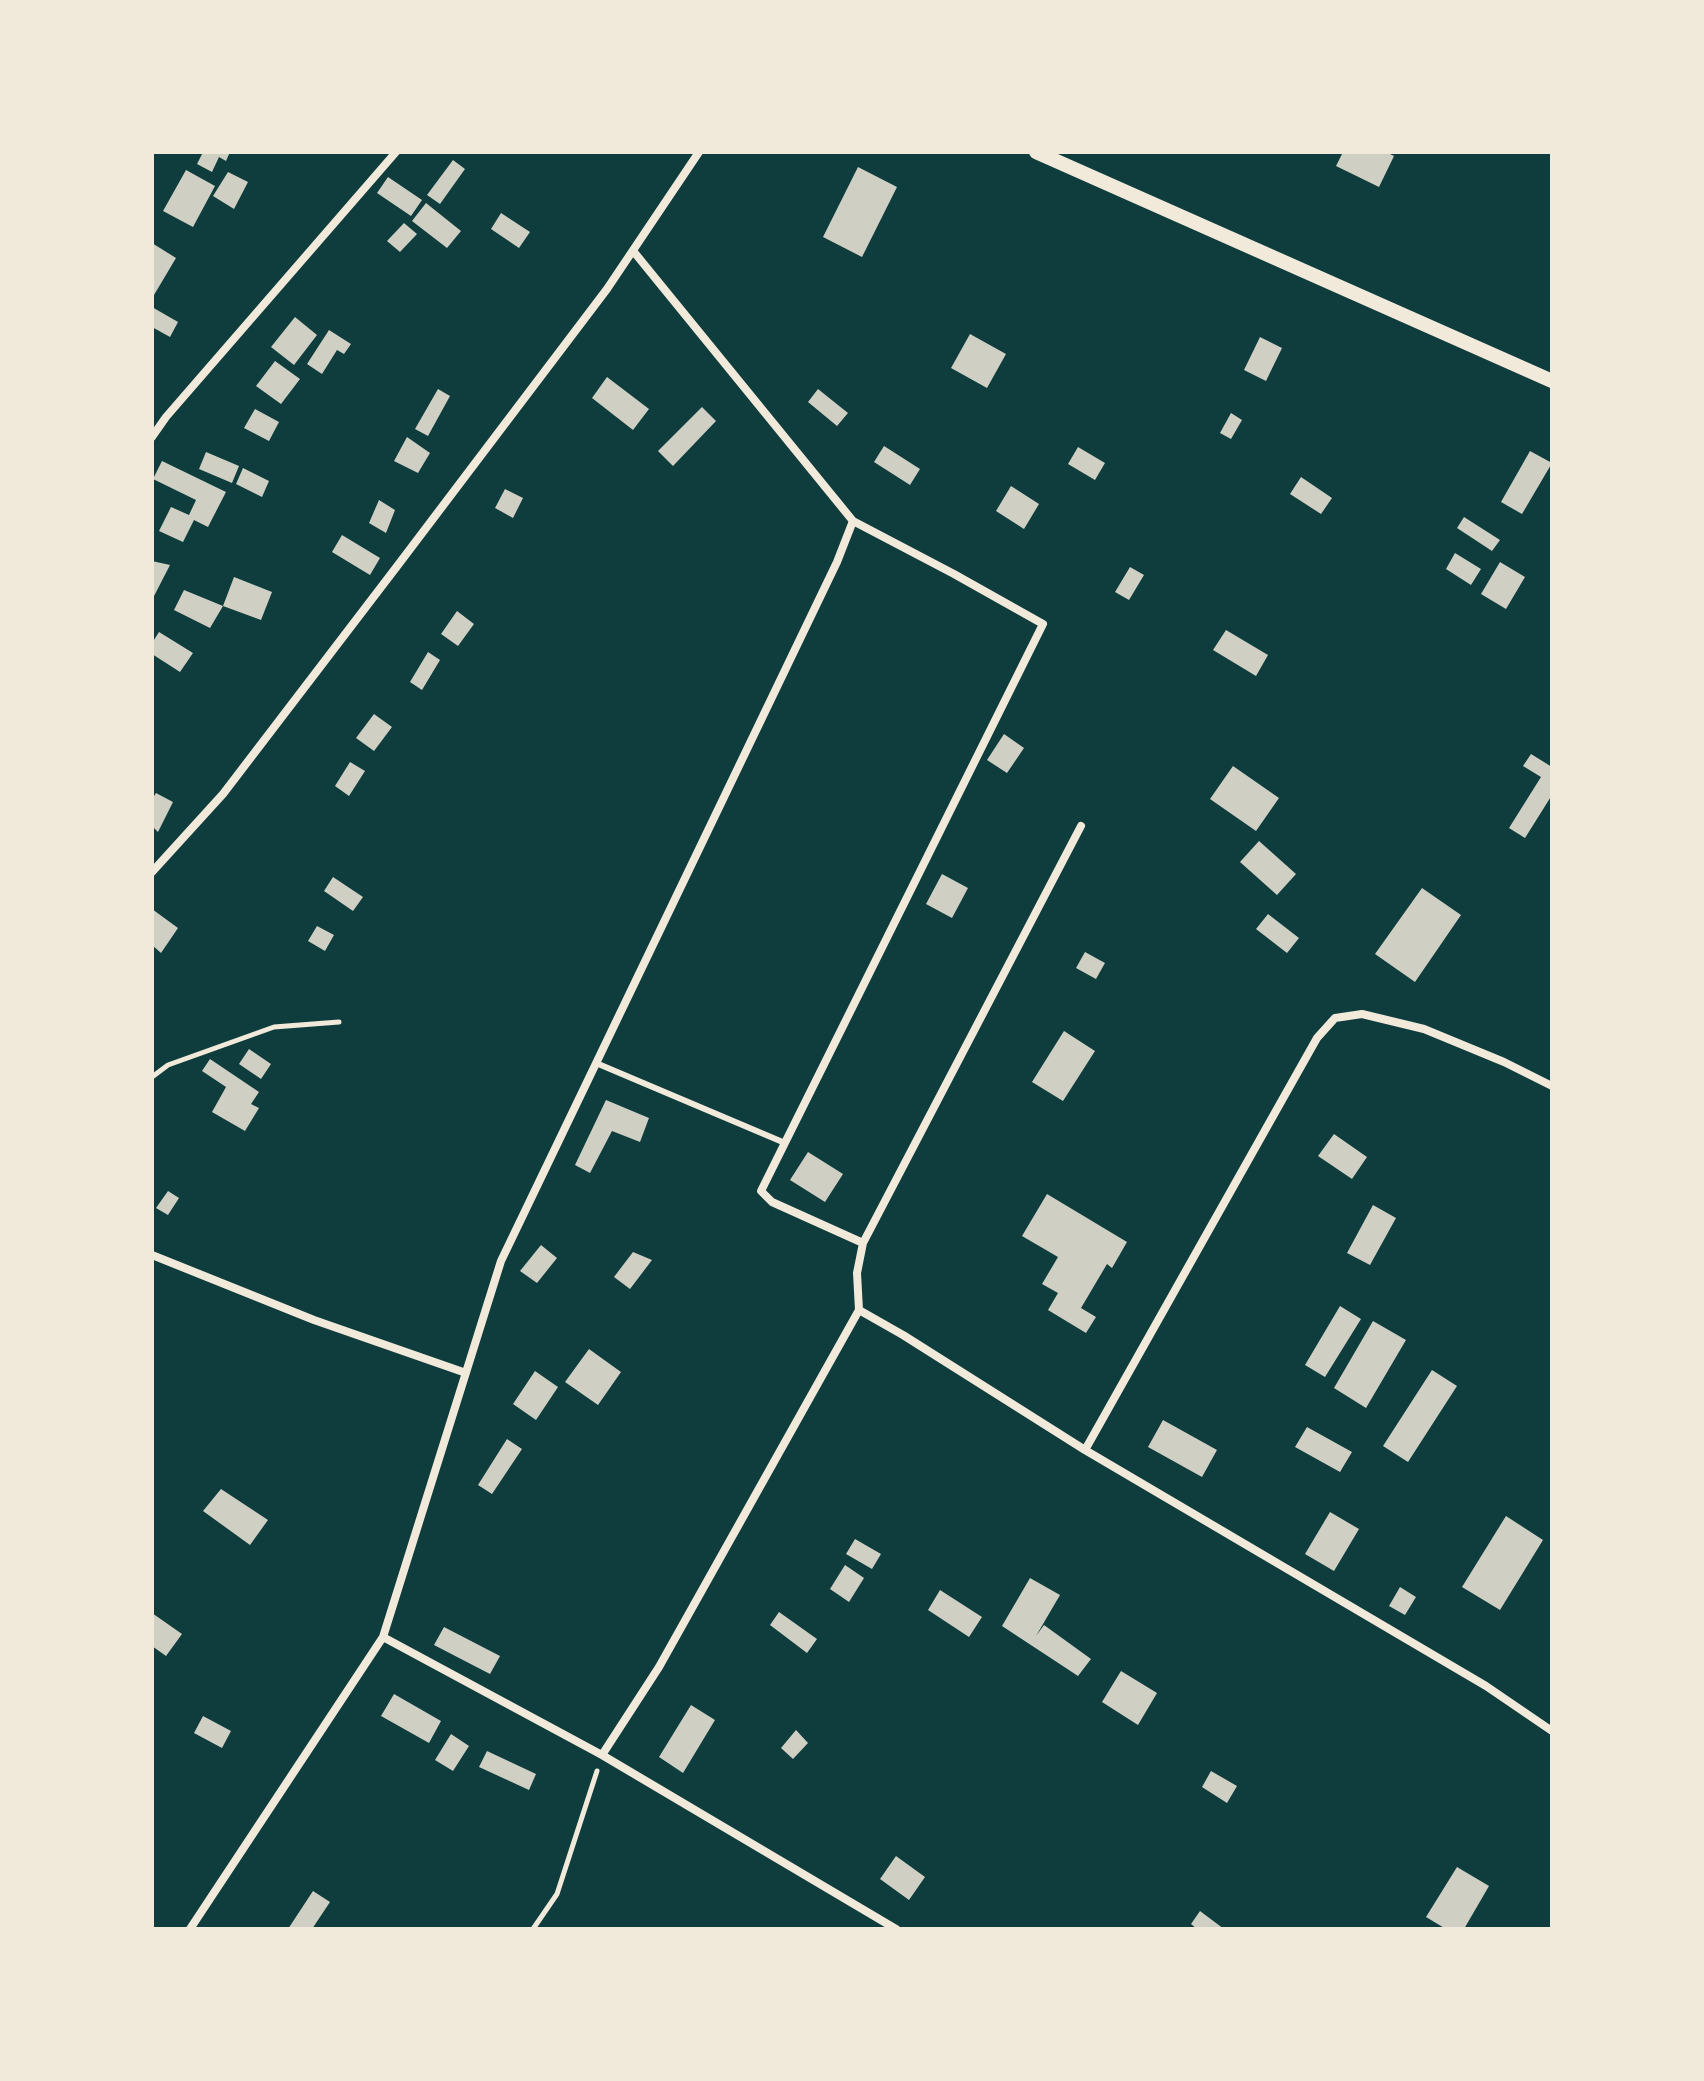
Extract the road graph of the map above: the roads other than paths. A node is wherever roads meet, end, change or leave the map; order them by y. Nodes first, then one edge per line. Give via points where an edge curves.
1 (396, 152) edge
2 (699, 152) edge
3 (1036, 152) edge
4 (634, 252) junction
5 (1552, 381) edge
6 (152, 437) edge
7 (853, 521) junction
8 (1081, 826) dead end
9 (152, 872) edge
10 (596, 1063) junction
11 (1552, 1086) edge
12 (785, 1143) junction
13 (863, 1243) junction
14 (152, 1255) edge
15 (859, 1310) junction
16 (466, 1373) junction
17 (1085, 1450) junction
18 (383, 1637) junction
19 (1552, 1731) edge
20 (602, 1755) junction
21 (190, 1929) edge
22 (896, 1929) edge

1 - 6 street
2 - 4 street
3 - 5 street
4 - 7 street
4 - 9 street via 223,794
7 - 10 street
7 - 12 street via 1043,624
8 - 13 street
10 - 12 lane
10 - 16 street via 501,1261
11 - 17 street via 1424,1029 1362,1014 1335,1018 1317,1038
12 - 13 street via 761,1191 772,1202
13 - 15 street via 857,1273
14 - 16 street
15 - 17 street
15 - 20 street via 659,1667
16 - 18 street
17 - 19 street via 1486,1686
18 - 20 street
18 - 21 street
20 - 22 street

